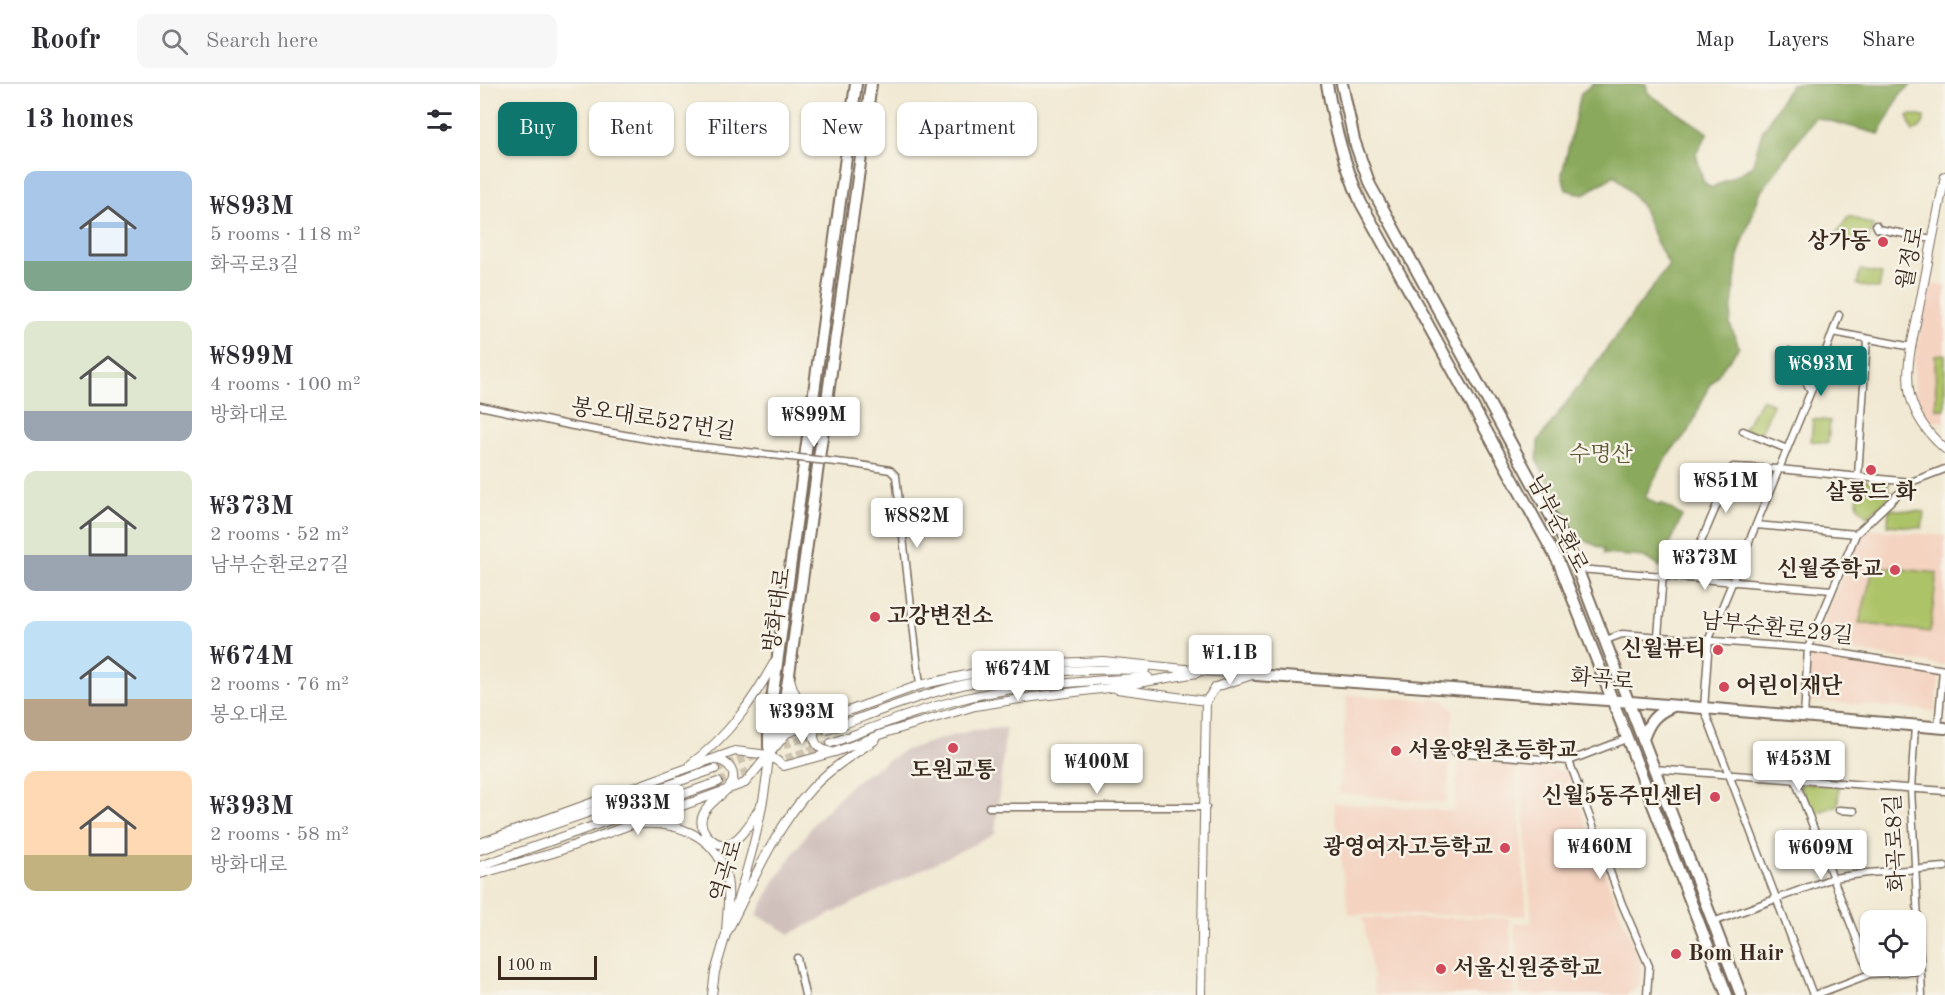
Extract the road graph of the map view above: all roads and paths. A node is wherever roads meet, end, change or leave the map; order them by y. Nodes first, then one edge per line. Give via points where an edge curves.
1 (856, 84) edge
2 (871, 84) edge
3 (1327, 84) edge
4 (1342, 84) edge
5 (1945, 176) edge
6 (1876, 225) dead end
7 (1932, 239) junction
8 (1839, 315) dead end
9 (1833, 332) junction
10 (1867, 339) junction
11 (1912, 347) junction
12 (1789, 351) dead end
13 (1811, 391) junction
14 (480, 406) edge
15 (1743, 431) dead end
16 (1787, 449) junction
17 (1945, 449) edge
18 (1779, 469) junction
19 (1945, 469) edge
20 (1858, 476) junction
21 (1911, 482) junction
22 (1756, 525) junction
23 (1856, 534) junction
24 (1579, 569) junction
25 (1663, 576) junction
26 (1686, 577) junction
27 (1733, 581) junction
28 (1832, 590) junction
29 (1585, 632) junction
30 (1658, 636) junction
31 (1709, 639) junction
32 (1606, 640) junction
33 (1808, 648) junction
34 (779, 654) junction
35 (1612, 657) junction
36 (1944, 670) edge
37 (1206, 671) junction
38 (789, 674) junction
39 (1256, 675) junction
40 (920, 685) junction
41 (1109, 688) junction
42 (1612, 700) junction
43 (1206, 701) junction
44 (1629, 702) junction
45 (1672, 706) junction
46 (1704, 709) junction
47 (848, 710) junction
48 (1804, 717) junction
49 (824, 719) junction
50 (1915, 726) junction
51 (1941, 728) edge
52 (828, 730) tunnel mouth
53 (888, 732) junction
54 (1643, 739) junction
55 (1627, 741) junction
56 (831, 743) tunnel mouth
57 (835, 752) junction
58 (1454, 752) dead end
59 (1649, 754) junction
60 (769, 755) junction
61 (711, 760) junction
62 (1569, 761) junction
63 (1654, 768) junction
64 (684, 769) junction
65 (715, 769) tunnel mouth
66 (1729, 774) junction
67 (1795, 780) junction
68 (718, 782) tunnel mouth
69 (1911, 789) junction
70 (1945, 791) edge
71 (724, 792) junction
72 (766, 795) junction
73 (989, 807) dead end
74 (1206, 807) junction
75 (1839, 810) dead end
76 (1854, 811) dead end
77 (633, 824) junction
78 (480, 843) edge
79 (480, 850) edge
80 (480, 866) edge
81 (1945, 867) edge
82 (1915, 869) junction
83 (480, 874) edge
84 (1833, 878) junction
85 (1776, 899) junction
86 (1917, 910) edge
87 (1713, 922) junction
88 (726, 934) junction
89 (1860, 948) edge
90 (797, 958) dead end
91 (1865, 976) edge
92 (1921, 976) edge
93 (712, 995) edge
94 (805, 995) edge
95 (1201, 995) edge
96 (1647, 995) edge
97 (1727, 995) edge
98 (1741, 995) edge
99 (1814, 995) edge
100 (1922, 995) edge

1 - 34 main road, 방화대로
2 - 38 main road, 방화대로
3 - 29 main road, 남부순환로 via 1338,143 1361,203 1559,563
4 - 24 main road, 남부순환로 via 1354,140 1370,185
5 - 7 street, 월정로
6 - 7 street via 1878,229
7 - 11 street, 월정로
8 - 9 street
9 - 10 street
9 - 13 street
10 - 11 street
10 - 20 street
11 - 17 street, 월정로 via 1909,377 1913,402 1925,427
12 - 13 street
13 - 16 street
14 - 40 street, 봉오대로527번길, bridge via 670,443 891,470 896,476
15 - 16 street
16 - 18 street
18 - 20 street
18 - 22 street
18 - 26 street via 1733,467
19 - 21 street
20 - 21 street
21 - 23 street
22 - 23 street
22 - 27 street
23 - 28 street
24 - 25 street
24 - 32 main road, 남부순환로
25 - 26 street
25 - 30 street
26 - 27 street
27 - 28 street
27 - 31 street
28 - 33 street
29 - 35 main road via 1594,635 1606,660
29 - 42 main road, 남부순환로
30 - 31 street, 남부순환로29길
30 - 32 street, 남부순환로29길 via 1622,634
31 - 33 street, 남부순환로29길
31 - 46 street
32 - 35 main road, 남부순환로
33 - 36 street, 남부순환로29길
33 - 48 street
34 - 60 main road, 방화대로 via 768,722
34 - 64 street via 734,725
35 - 44 main road, 남부순환로
36 - 51 street
37 - 39 street
37 - 40 street via 1103,661 980,672
37 - 41 street
37 - 52 street via 1103,669 1022,674 925,696
37 - 56 street via 1008,690 924,709
38 - 47 street via 795,695 812,710
38 - 60 main road, 방화대로 via 781,721
39 - 42 main road, 화곡로
39 - 43 street via 1216,687
40 - 47 street
41 - 43 street
41 - 53 street via 975,706
42 - 44 main road, 화곡로
42 - 55 main road, 남부순환로
43 - 74 street
44 - 45 main road, 화곡로
44 - 54 main road, 남부순환로
45 - 46 main road, 화곡로
45 - 54 main road via 1655,716
46 - 48 main road, 화곡로
46 - 66 street
47 - 49 street
48 - 50 main road, 화곡로
49 - 57 street via 817,725 814,739 821,749
49 - 60 street via 788,733
50 - 51 main road, 화곡로
50 - 69 street, 화곡로8길
53 - 57 street
53 - 88 street via 830,771 797,806
54 - 59 main road, 남부순환로
55 - 59 main road via 1635,736 1644,753
55 - 62 street
55 - 97 main road, 남부순환로
57 - 60 street via 784,766
58 - 62 street
59 - 63 main road, 남부순환로
60 - 61 street via 735,751
60 - 71 street via 745,783
60 - 72 street, 역곡로
61 - 64 street
61 - 71 street via 726,763 733,773
62 - 96 street via 1648,966
63 - 66 street
63 - 87 main road, 남부순환로
64 - 78 street
65 - 79 street
66 - 67 street
66 - 85 street
67 - 69 street
67 - 84 street
68 - 80 street
69 - 70 street
69 - 82 street, 화곡로8길
71 - 72 street via 707,808 703,821 707,835 720,843 732,842 742,835
71 - 77 street
72 - 88 street, 역곡로
73 - 74 street
74 - 95 street
75 - 76 street
77 - 83 street
77 - 88 street via 672,824 700,837 711,849 725,872
81 - 82 street
82 - 84 street
82 - 86 street, 화곡로8길
84 - 85 street
84 - 89 street
85 - 87 street
85 - 99 street
87 - 98 main road, 남부순환로
88 - 93 street, 역곡로
90 - 94 street
91 - 99 street
92 - 100 street, 화곡로8길

